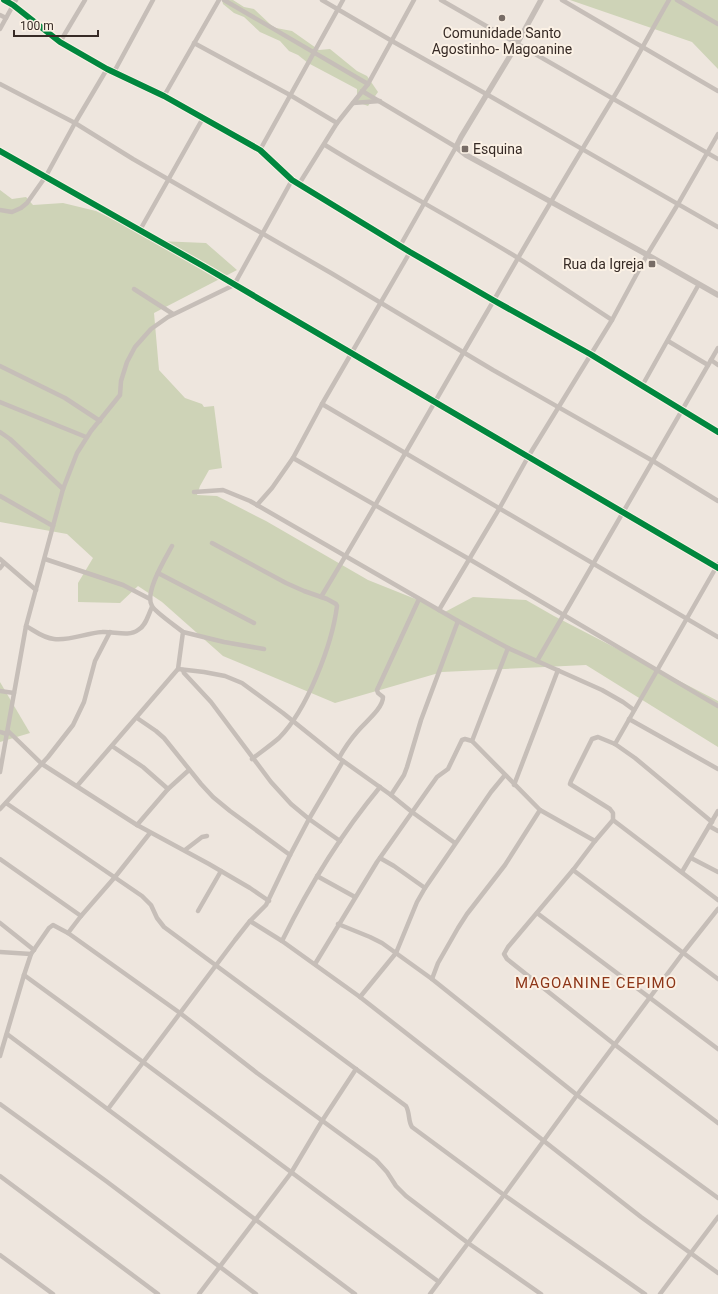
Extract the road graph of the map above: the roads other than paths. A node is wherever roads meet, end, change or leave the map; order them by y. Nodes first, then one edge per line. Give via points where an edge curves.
1 (4, 0) edge
2 (16, 0) edge
3 (85, 0) edge
4 (153, 0) edge
5 (219, 0) edge
6 (224, 0) edge
7 (322, 0) edge
8 (343, 0) edge
9 (414, 0) edge
10 (441, 0) edge
11 (542, 0) edge
12 (562, 0) edge
13 (669, 0) edge
14 (677, 0) edge
15 (13, 5) junction
16 (338, 10) junction
17 (0, 15) edge
18 (6, 18) junction
19 (718, 24) edge
20 (0, 29) edge
21 (60, 42) junction
22 (392, 42) junction
23 (194, 43) junction
24 (517, 44) junction
25 (642, 46) junction
26 (314, 52) junction
27 (107, 69) junction
28 (114, 72) junction
29 (0, 84) edge
30 (368, 84) junction
31 (362, 91) junction
32 (718, 91) edge
33 (290, 95) junction
34 (488, 95) junction
35 (164, 96) junction
36 (613, 99) junction
37 (380, 101) junction
38 (353, 103) junction
39 (203, 118) junction
40 (75, 123) junction
41 (337, 123) junction
42 (718, 134) edge
43 (325, 145) junction
44 (456, 147) junction
45 (582, 149) junction
46 (260, 150) junction
47 (0, 151) edge
48 (707, 153) junction
49 (718, 159) edge
50 (46, 176) junction
51 (169, 180) junction
52 (292, 180) junction
53 (299, 184) junction
54 (552, 202) junction
55 (424, 204) junction
56 (678, 204) junction
57 (0, 210) edge
58 (718, 227) edge
59 (140, 230) junction
60 (263, 234) junction
61 (400, 246) junction
62 (410, 252) junction
63 (647, 255) junction
64 (518, 258) junction
65 (699, 284) junction
66 (234, 285) junction
67 (134, 289) dead end
68 (718, 295) edge
69 (493, 300) junction
70 (381, 302) junction
71 (173, 314) junction
72 (612, 320) junction
73 (668, 341) junction
74 (718, 348) edge
75 (464, 352) junction
76 (351, 354) junction
77 (590, 354) junction
78 (711, 360) junction
79 (708, 365) junction
80 (718, 365) edge
81 (0, 366) edge
82 (642, 386) junction
83 (0, 402) edge
84 (435, 403) junction
85 (322, 404) junction
86 (559, 407) junction
87 (683, 411) junction
88 (100, 421) junction
89 (0, 432) edge
90 (718, 432) edge
91 (86, 437) junction
92 (406, 453) junction
93 (528, 457) junction
94 (293, 458) junction
95 (653, 461) junction
96 (63, 489) junction
97 (194, 492) dead end
98 (0, 496) edge
99 (718, 501) edge
100 (257, 505) junction
101 (374, 505) junction
102 (499, 509) junction
103 (623, 513) junction
104 (54, 526) junction
105 (212, 543) dead end
106 (172, 546) dead end
107 (346, 556) junction
108 (46, 559) junction
109 (469, 560) junction
110 (2, 561) edge
111 (594, 564) junction
112 (717, 567) edge
113 (0, 568) edge
114 (158, 573) junction
115 (36, 590) junction
116 (321, 597) junction
117 (150, 599) junction
118 (419, 599) junction
119 (152, 607) junction
120 (440, 610) junction
121 (562, 615) junction
122 (687, 619) junction
123 (458, 621) junction
124 (254, 623) dead end
125 (26, 626) junction
126 (110, 632) junction
127 (183, 632) junction
128 (718, 637) edge
129 (508, 648) junction
130 (264, 649) dead end
131 (537, 661) junction
132 (181, 669) junction
133 (558, 670) junction
134 (657, 670) junction
135 (0, 691) edge
136 (14, 693) junction
137 (718, 706) edge
138 (634, 710) junction
139 (137, 718) junction
140 (629, 719) junction
141 (292, 721) junction
142 (0, 732) edge
143 (7, 733) junction
144 (472, 741) junction
145 (615, 744) junction
146 (112, 746) junction
147 (252, 759) junction
148 (341, 759) junction
149 (42, 764) junction
150 (189, 770) junction
151 (718, 770) edge
152 (0, 772) edge
153 (505, 775) junction
154 (514, 785) junction
155 (77, 786) junction
156 (380, 787) junction
157 (168, 789) junction
158 (391, 795) junction
159 (6, 803) junction
160 (0, 809) edge
161 (540, 810) junction
162 (718, 811) edge
163 (412, 812) junction
164 (309, 819) junction
165 (613, 820) junction
166 (711, 824) junction
167 (137, 825) junction
168 (718, 831) edge
169 (150, 833) junction
170 (207, 836) dead end
171 (340, 841) junction
172 (595, 841) junction
173 (455, 843) junction
174 (185, 850) junction
175 (290, 855) junction
176 (380, 858) junction
177 (691, 858) junction
178 (0, 859) edge
179 (573, 870) junction
180 (221, 871) junction
181 (682, 872) junction
182 (718, 872) edge
183 (317, 876) junction
184 (115, 877) junction
185 (425, 888) junction
186 (355, 898) junction
187 (269, 900) junction
188 (718, 900) edge
189 (718, 909) edge
190 (198, 911) dead end
191 (537, 913) junction
192 (81, 916) junction
193 (250, 921) junction
194 (0, 923) edge
195 (338, 924) junction
196 (68, 933) junction
197 (282, 941) junction
198 (0, 952) edge
199 (32, 952) junction
200 (396, 953) junction
201 (683, 953) junction
202 (315, 964) junction
203 (216, 966) junction
204 (24, 975) junction
205 (432, 979) junction
206 (718, 979) edge
207 (360, 997) junction
208 (649, 998) junction
209 (180, 1013) junction
210 (7, 1034) junction
211 (614, 1044) junction
212 (718, 1049) edge
213 (0, 1056) edge
214 (144, 1062) junction
215 (356, 1069) junction
216 (577, 1095) junction
217 (0, 1104) edge
218 (108, 1110) junction
219 (322, 1120) junction
220 (718, 1123) edge
221 (543, 1141) junction
222 (291, 1173) junction
223 (0, 1176) edge
224 (504, 1195) junction
225 (718, 1198) edge
226 (718, 1217) edge
227 (256, 1219) junction
228 (468, 1243) junction
229 (690, 1253) junction
230 (0, 1255) edge
231 (219, 1267) junction
232 (718, 1273) edge
233 (439, 1282) junction
234 (433, 1293) edge
235 (53, 1294) edge
236 (158, 1294) edge
237 (199, 1294) edge
238 (256, 1294) edge
239 (355, 1294) edge
240 (540, 1294) edge
241 (645, 1294) edge
242 (660, 1294) edge

1 - 15 street
2 - 15 street
3 - 21 street
4 - 28 street
5 - 23 street
6 - 26 street
7 - 16 street
8 - 16 street
9 - 22 street
10 - 24 street
11 - 24 street
12 - 25 street
13 - 25 street
14 - 19 street
15 - 18 street
15 - 21 street
16 - 22 street
16 - 26 street
17 - 18 street
18 - 20 street
21 - 27 street
22 - 30 street
22 - 34 street
23 - 33 street
23 - 35 street
24 - 34 street
24 - 36 street
25 - 32 street
25 - 36 street
26 - 30 street
26 - 33 street
27 - 28 street
27 - 40 street
28 - 35 street
29 - 40 street
30 - 31 street
31 - 37 street
31 - 38 street
33 - 41 street
33 - 46 street
34 - 44 street
34 - 45 street
35 - 39 street
36 - 45 street
36 - 48 street
37 - 38 street
37 - 44 street
38 - 41 street
39 - 46 street
39 - 51 street
40 - 50 street
40 - 51 street
41 - 43 street
42 - 48 street
43 - 53 street
43 - 55 street
44 - 54 street
44 - 55 street
45 - 54 street
45 - 56 street
46 - 52 street
47 - 50 street
48 - 49 street
48 - 56 street
50 - 57 street via 27,203 12,212
50 - 59 street
51 - 59 street
51 - 60 street
52 - 53 street
52 - 60 street
53 - 61 street
54 - 63 street
54 - 64 street
55 - 61 street
55 - 64 street
56 - 58 street
56 - 63 street
59 - 66 street
60 - 66 street
60 - 70 street
61 - 62 street
62 - 69 street
62 - 70 street
63 - 65 street
63 - 72 street
64 - 69 street
64 - 72 street
65 - 68 street
65 - 73 street
66 - 71 street
66 - 76 street
67 - 71 street
69 - 75 street
69 - 77 street
70 - 75 street
70 - 76 street
71 - 88 street via 151,329 135,347 123,374 120,395
72 - 77 street
73 - 79 street
73 - 82 street
74 - 78 street
75 - 84 street
75 - 86 street
76 - 84 street
76 - 85 street
77 - 82 street
77 - 86 street
78 - 79 street
78 - 80 street
79 - 87 street
81 - 88 street via 65,398
82 - 87 street
83 - 91 street
84 - 92 street
84 - 93 street
85 - 92 street
85 - 94 street
86 - 93 street
86 - 95 street
87 - 90 street
87 - 95 street
88 - 91 street
89 - 96 street
91 - 96 street
92 - 101 street
92 - 102 street
93 - 102 street
93 - 103 street
94 - 100 street
94 - 101 street
95 - 99 street
95 - 103 street
96 - 104 street
97 - 100 street via 223,490
98 - 104 street
100 - 107 street
101 - 107 street
101 - 109 street
102 - 109 street
102 - 111 street
103 - 111 street
103 - 112 street
104 - 108 street
105 - 116 street via 286,583
106 - 114 street
107 - 116 street
107 - 118 street
108 - 115 street
108 - 117 street via 122,585
109 - 120 street
109 - 121 street
110 - 113 street
110 - 115 street
111 - 121 street
111 - 122 street
112 - 122 street
114 - 117 street
114 - 124 street
115 - 125 street
116 - 141 street via 337,606 332,632 308,695
117 - 119 street
118 - 120 street
118 - 148 street via 377,690 383,701 357,732
119 - 126 street via 138,631
119 - 127 street
120 - 123 street
121 - 131 street
121 - 134 street
122 - 128 street
122 - 134 street
123 - 129 street
123 - 158 street via 421,720 404,775
125 - 126 street via 38,634 54,639
125 - 136 street
126 - 149 street via 95,661 84,702 73,725
127 - 130 street
127 - 132 street
129 - 131 street
129 - 144 street
131 - 133 street
132 - 139 street
132 - 141 street via 237,680
132 - 147 street via 218,712
133 - 138 street via 602,690
133 - 154 street
134 - 137 street
134 - 138 street
135 - 136 street
136 - 143 street
138 - 140 street
139 - 146 street
139 - 150 street via 156,731
140 - 145 street
140 - 151 street
141 - 147 street via 279,738
141 - 148 street
142 - 143 street
143 - 149 street
143 - 152 street
144 - 153 street
144 - 163 street via 462,740 448,769 437,777
145 - 165 street via 598,737 592,739 570,784 610,810 613,813
145 - 166 street via 635,758
146 - 155 street
146 - 157 street via 143,767
147 - 164 street via 279,792
148 - 156 street
148 - 164 street
149 - 155 street
149 - 159 street
150 - 157 street
150 - 175 street via 209,793 230,811
153 - 154 street
153 - 173 street
154 - 161 street
155 - 167 street
156 - 158 street
156 - 171 street
157 - 167 street
158 - 163 street
159 - 160 street
159 - 184 street
161 - 172 street
161 - 205 street via 505,865 458,928
162 - 166 street
163 - 173 street
163 - 176 street
164 - 171 street
164 - 175 street
165 - 172 street
165 - 181 street
166 - 168 street
166 - 177 street
167 - 169 street
169 - 174 street
169 - 184 street
170 - 174 street
171 - 183 street
172 - 179 street
173 - 185 street
174 - 180 street
175 - 187 street
176 - 185 street
176 - 186 street
177 - 181 street
177 - 182 street
178 - 192 street
179 - 191 street
179 - 201 street
180 - 187 street
180 - 190 street
181 - 188 street
183 - 186 street
183 - 197 street
184 - 192 street
184 - 203 street via 147,900 164,927
185 - 200 street
186 - 195 street
187 - 193 street via 262,911
189 - 201 street
191 - 208 street
191 - 211 street via 508,947 505,957
192 - 196 street
193 - 197 street
193 - 203 street
194 - 199 street
195 - 200 street via 370,937
195 - 202 street
196 - 199 street via 53,925
196 - 209 street
197 - 202 street
198 - 199 street
199 - 204 street
200 - 205 street
200 - 207 street
201 - 206 street
201 - 208 street
202 - 207 street
203 - 209 street
203 - 215 street
204 - 210 street
204 - 214 street
205 - 216 street
207 - 221 street
208 - 211 street
208 - 212 street
209 - 214 street
209 - 219 street
210 - 213 street
210 - 218 street
211 - 216 street
211 - 220 street
214 - 218 street
214 - 222 street
215 - 219 street
215 - 224 street via 406,1106 412,1128
216 - 221 street
216 - 225 street
217 - 231 street
218 - 227 street
219 - 222 street
219 - 228 street via 376,1160 406,1196
221 - 224 street
221 - 229 street
222 - 227 street
222 - 233 street
223 - 236 street
224 - 228 street
224 - 241 street
226 - 229 street
227 - 231 street
227 - 239 street
228 - 233 street
228 - 240 street
229 - 232 street
229 - 242 street
230 - 235 street
231 - 237 street
231 - 238 street
233 - 234 street

